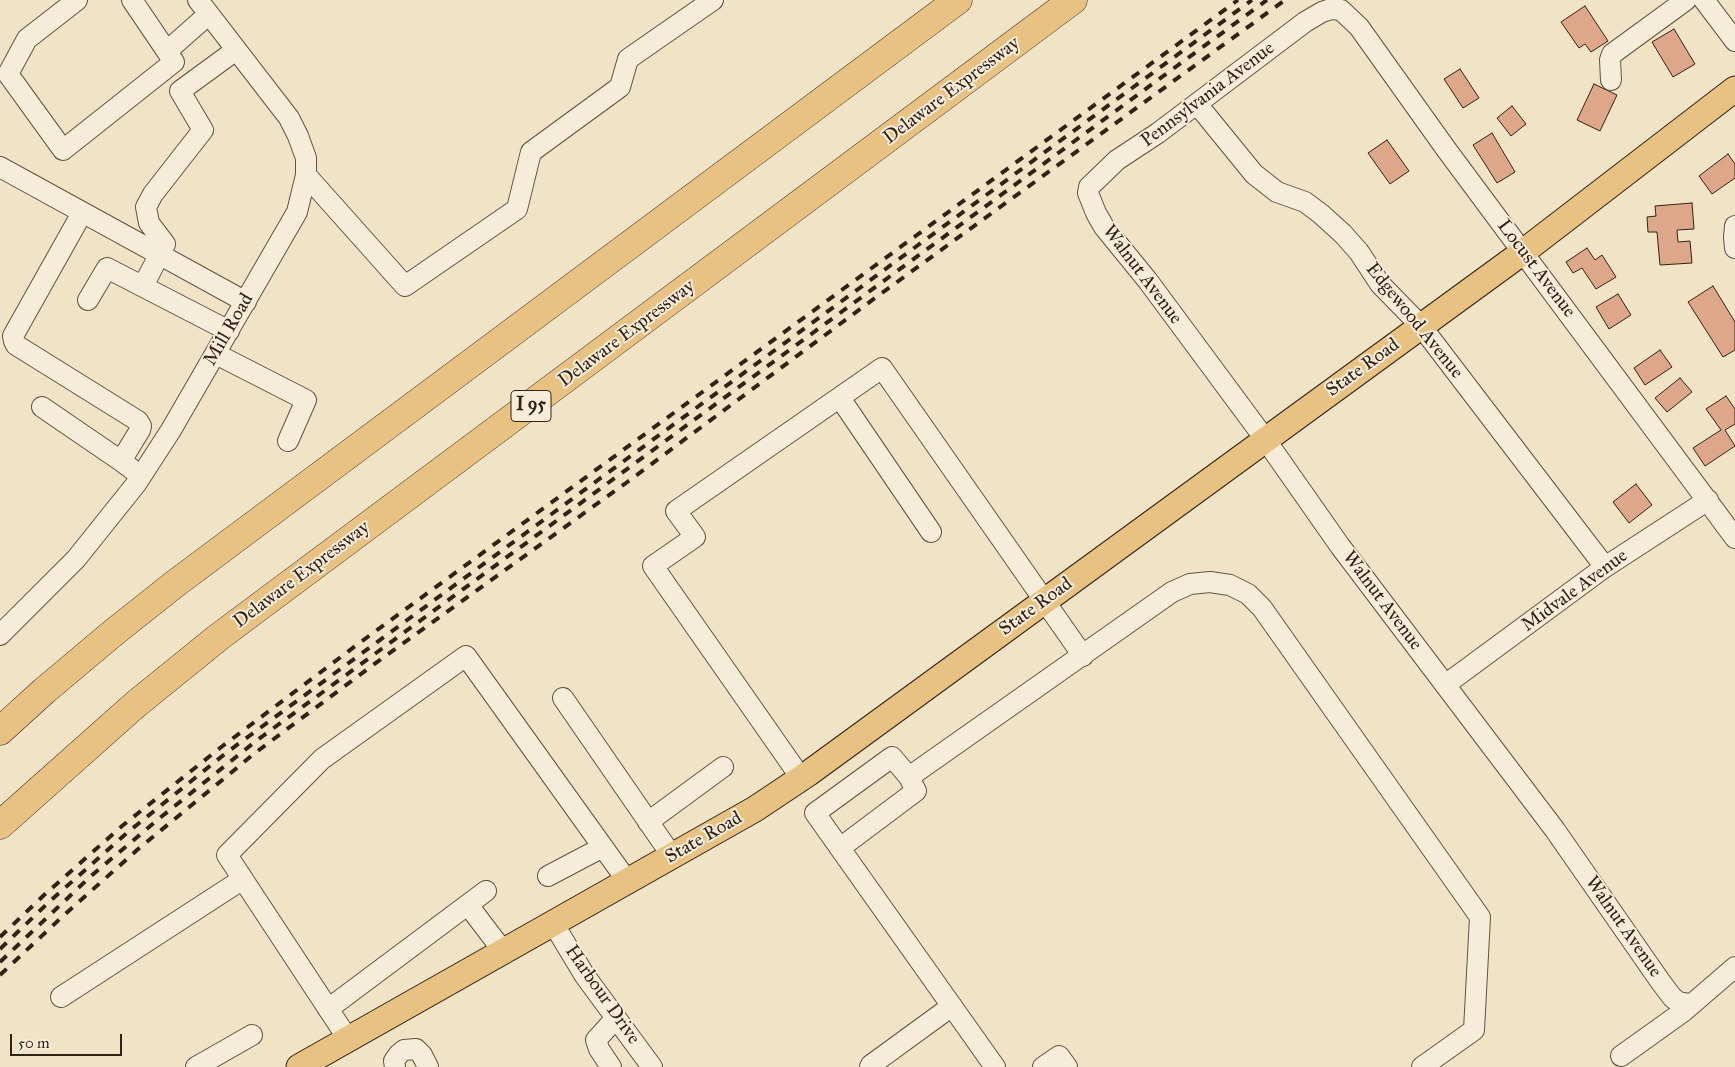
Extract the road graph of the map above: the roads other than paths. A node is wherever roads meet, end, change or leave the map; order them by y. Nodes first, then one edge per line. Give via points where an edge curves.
1 (77, 0) edge
2 (132, 0) edge
3 (713, 0) edge
4 (958, 0) edge
5 (1074, 0) edge
6 (1686, 0) edge
7 (1704, 0) edge
8 (204, 7) edge
9 (1331, 8) joint
10 (1735, 41) edge
11 (167, 50) junction
12 (236, 50) junction
13 (1611, 80) dead end
14 (1735, 89) edge
15 (1197, 104) junction
16 (306, 174) junction
17 (3, 175) edge
18 (1089, 187) joint
19 (82, 213) junction
20 (1735, 226) edge
21 (1735, 248) edge
22 (1523, 252) junction
23 (160, 254) junction
24 (143, 286) junction
25 (88, 300) dead end
26 (246, 302) junction
27 (1421, 326) junction
28 (229, 331) junction
29 (216, 354) junction
30 (840, 398) junction
31 (42, 407) dead end
32 (1265, 439) junction
33 (288, 440) dead end
34 (121, 462) junction
35 (141, 476) junction
36 (1708, 500) junction
37 (932, 532) dead end
38 (1735, 538) edge
39 (1606, 567) junction
40 (1045, 600) junction
41 (0, 635) edge
42 (1084, 656) junction
43 (1445, 685) junction
44 (563, 698) dead end
45 (0, 731) edge
46 (723, 767) dead end
47 (909, 777) junction
48 (801, 778) junction
49 (648, 822) junction
50 (0, 825) edge
51 (603, 847) junction
52 (840, 848) junction
53 (672, 856) junction
54 (548, 876) dead end
55 (243, 878) junction
56 (628, 882) junction
57 (486, 891) dead end
58 (468, 904) junction
59 (553, 923) junction
60 (503, 951) junction
61 (1735, 967) edge
62 (61, 997) dead end
63 (1690, 1004) junction
64 (952, 1006) junction
65 (328, 1008) junction
66 (616, 1018) junction
67 (252, 1035) dead end
68 (348, 1039) junction
69 (1621, 1056) dead end
70 (645, 1062) edge
71 (196, 1067) edge
72 (299, 1067) edge
73 (395, 1067) edge
74 (428, 1067) edge
75 (611, 1067) edge
76 (870, 1067) edge
77 (995, 1067) edge
78 (1043, 1067) edge
79 (1067, 1067) edge
80 (1422, 1067) edge

1 - 11 street via 27,39 8,74 63,150 174,62
2 - 11 street
3 - 16 street via 628,59 620,87 531,152 517,209 405,286
4 - 45 highway via 176,583
5 - 50 highway, Delaware Expressway / I 95 via 220,636 136,704
6 - 13 street via 1612,54
7 - 10 street
8 - 11 street
8 - 12 street, Mill Road
9 - 15 street, Pennsylvania Avenue via 1305,22
9 - 22 street, Locust Avenue via 1341,10 1360,27
12 - 16 street, Mill Road via 289,118 304,150
12 - 23 street via 180,91 203,130 146,207 149,223 164,244
14 - 22 main road, State Road
15 - 18 street, Pennsylvania Avenue via 1117,160
15 - 27 street, Edgewood Avenue via 1261,181 1277,192 1304,202 1343,234 1380,284
16 - 26 street, Mill Road via 297,212
17 - 19 street
18 - 32 street, Walnut Avenue via 1090,200 1104,227
19 - 23 street
19 - 34 street via 13,336 16,345 138,422 140,430
20 - 21 street
22 - 27 main road, State Road
22 - 36 street, Locust Avenue
23 - 24 street
23 - 26 street
24 - 25 street via 107,268
24 - 28 street
26 - 28 street, Mill Road
27 - 32 main road, State Road
27 - 39 street, Edgewood Avenue
28 - 29 street, Mill Road
29 - 33 street via 306,400
29 - 35 street, Mill Road
30 - 37 street
30 - 40 street via 882,368
30 - 48 street via 676,511 695,537 653,566
31 - 34 street
32 - 40 main road, State Road
32 - 43 street, Walnut Avenue via 1340,546
34 - 35 street
35 - 41 street, Mill Road via 76,559
36 - 38 street, Locust Avenue
36 - 39 street, Midvale Avenue
39 - 43 street, Midvale Avenue
40 - 42 street
40 - 48 main road, State Road
42 - 47 street
42 - 80 street via 1172,592 1190,584 1230,585 1248,594 1262,608 1480,916 1474,1030
43 - 63 street, Walnut Avenue via 1555,830 1672,996 1678,1002
44 - 49 street
46 - 49 street
47 - 52 street via 916,791
47 - 52 street via 892,757 815,813
48 - 53 main road, State Road via 755,809
49 - 53 street
51 - 54 street
51 - 55 street via 466,656 322,759 227,855
51 - 56 street
52 - 64 street
53 - 56 main road, State Road
55 - 62 street
55 - 65 street
56 - 59 main road, State Road
57 - 58 street
58 - 60 street
58 - 65 street
59 - 60 main road, State Road
59 - 66 street, Harbour Drive via 585,976
60 - 68 main road, State Road
61 - 63 street
63 - 69 street
64 - 76 street
64 - 77 street
65 - 68 street
66 - 70 street, Harbour Drive
66 - 75 street via 596,1040
67 - 71 street
68 - 72 main road, State Road
73 - 74 street via 394,1061 399,1054 416,1048
78 - 79 street via 1059,1056

